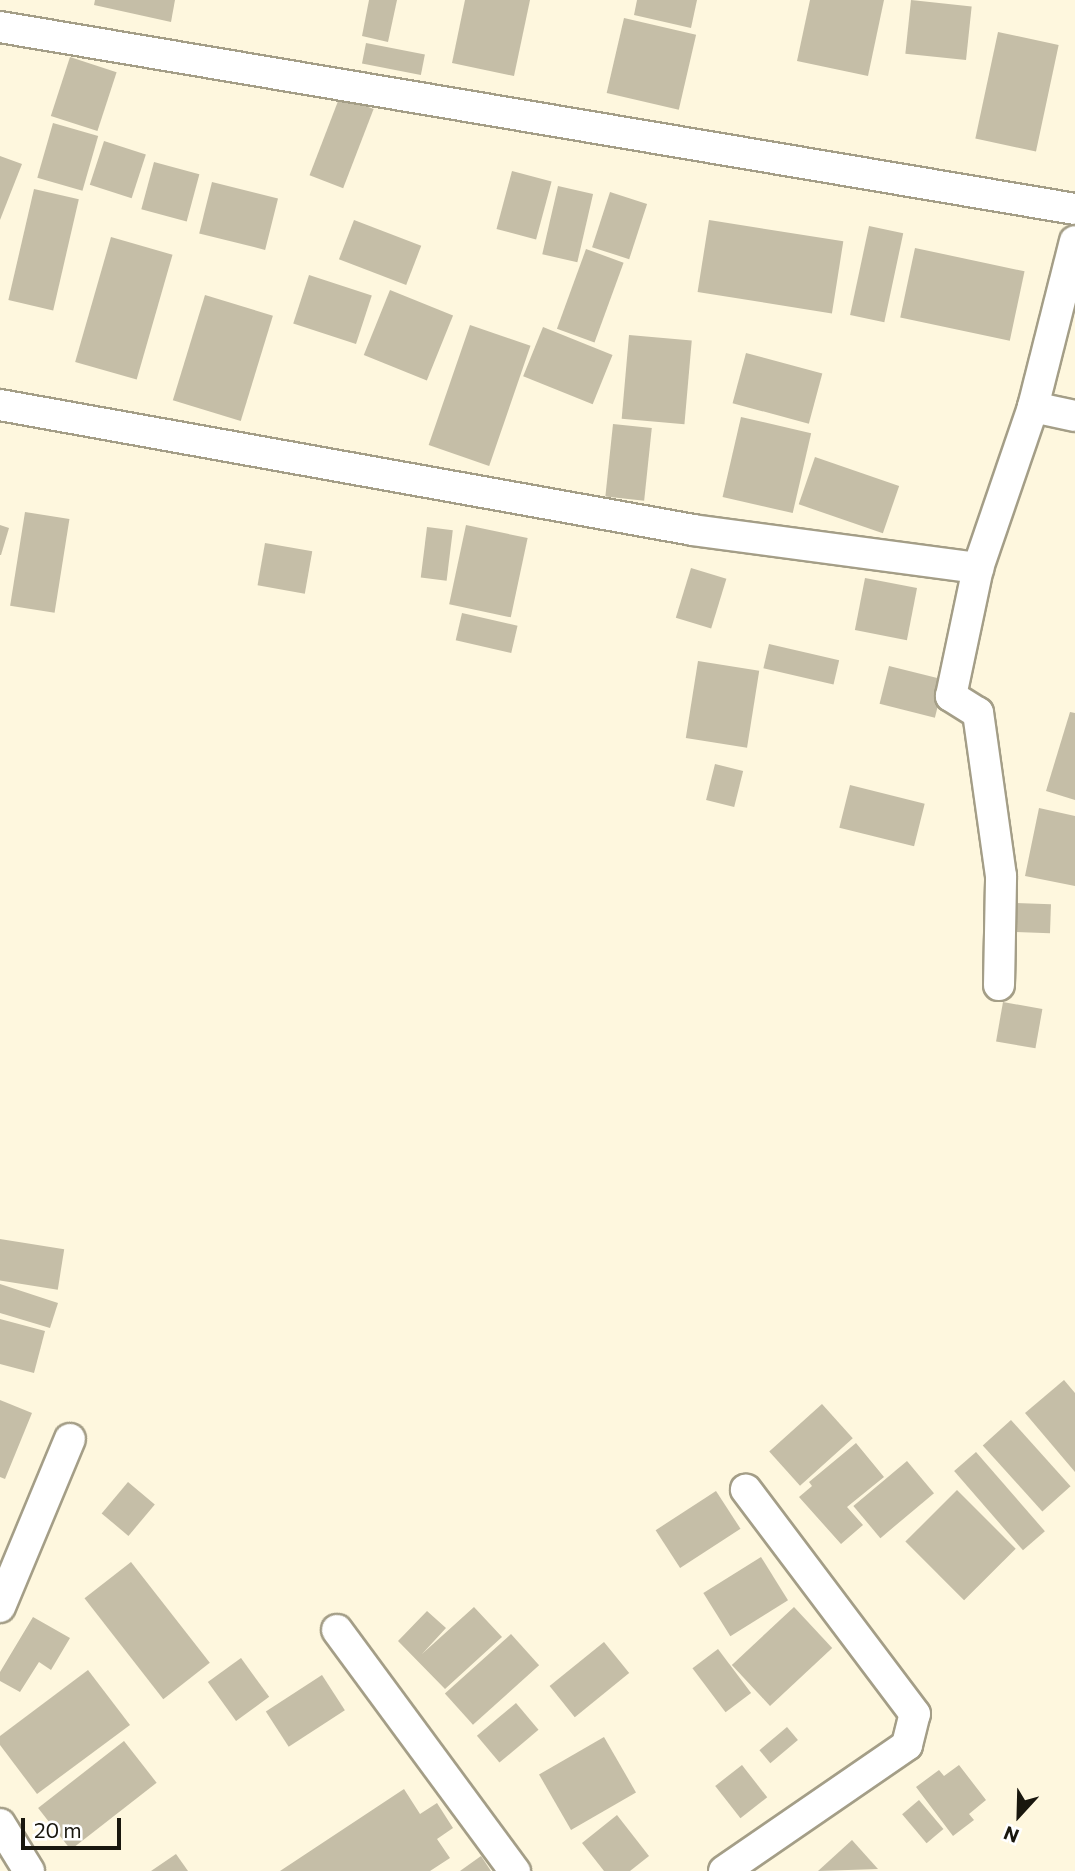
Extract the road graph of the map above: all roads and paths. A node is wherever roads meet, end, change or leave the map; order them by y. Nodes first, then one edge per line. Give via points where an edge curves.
1 (0, 27) edge
2 (1075, 209) edge
3 (1075, 241) edge
4 (0, 405) edge
5 (1033, 407) junction
6 (1075, 416) edge
7 (978, 568) junction
8 (999, 985) dead end
9 (70, 1439) dead end
10 (746, 1490) dead end
11 (0, 1608) edge
12 (337, 1630) dead end
13 (0, 1824) edge
14 (29, 1871) edge
15 (515, 1871) edge
16 (724, 1871) edge

1 - 2 street
3 - 5 street
4 - 7 street via 693,530
5 - 6 street
5 - 7 street
7 - 8 street via 951,696 978,713 1001,876
9 - 11 street
10 - 16 street via 915,1714 906,1745
12 - 15 street
13 - 14 street

